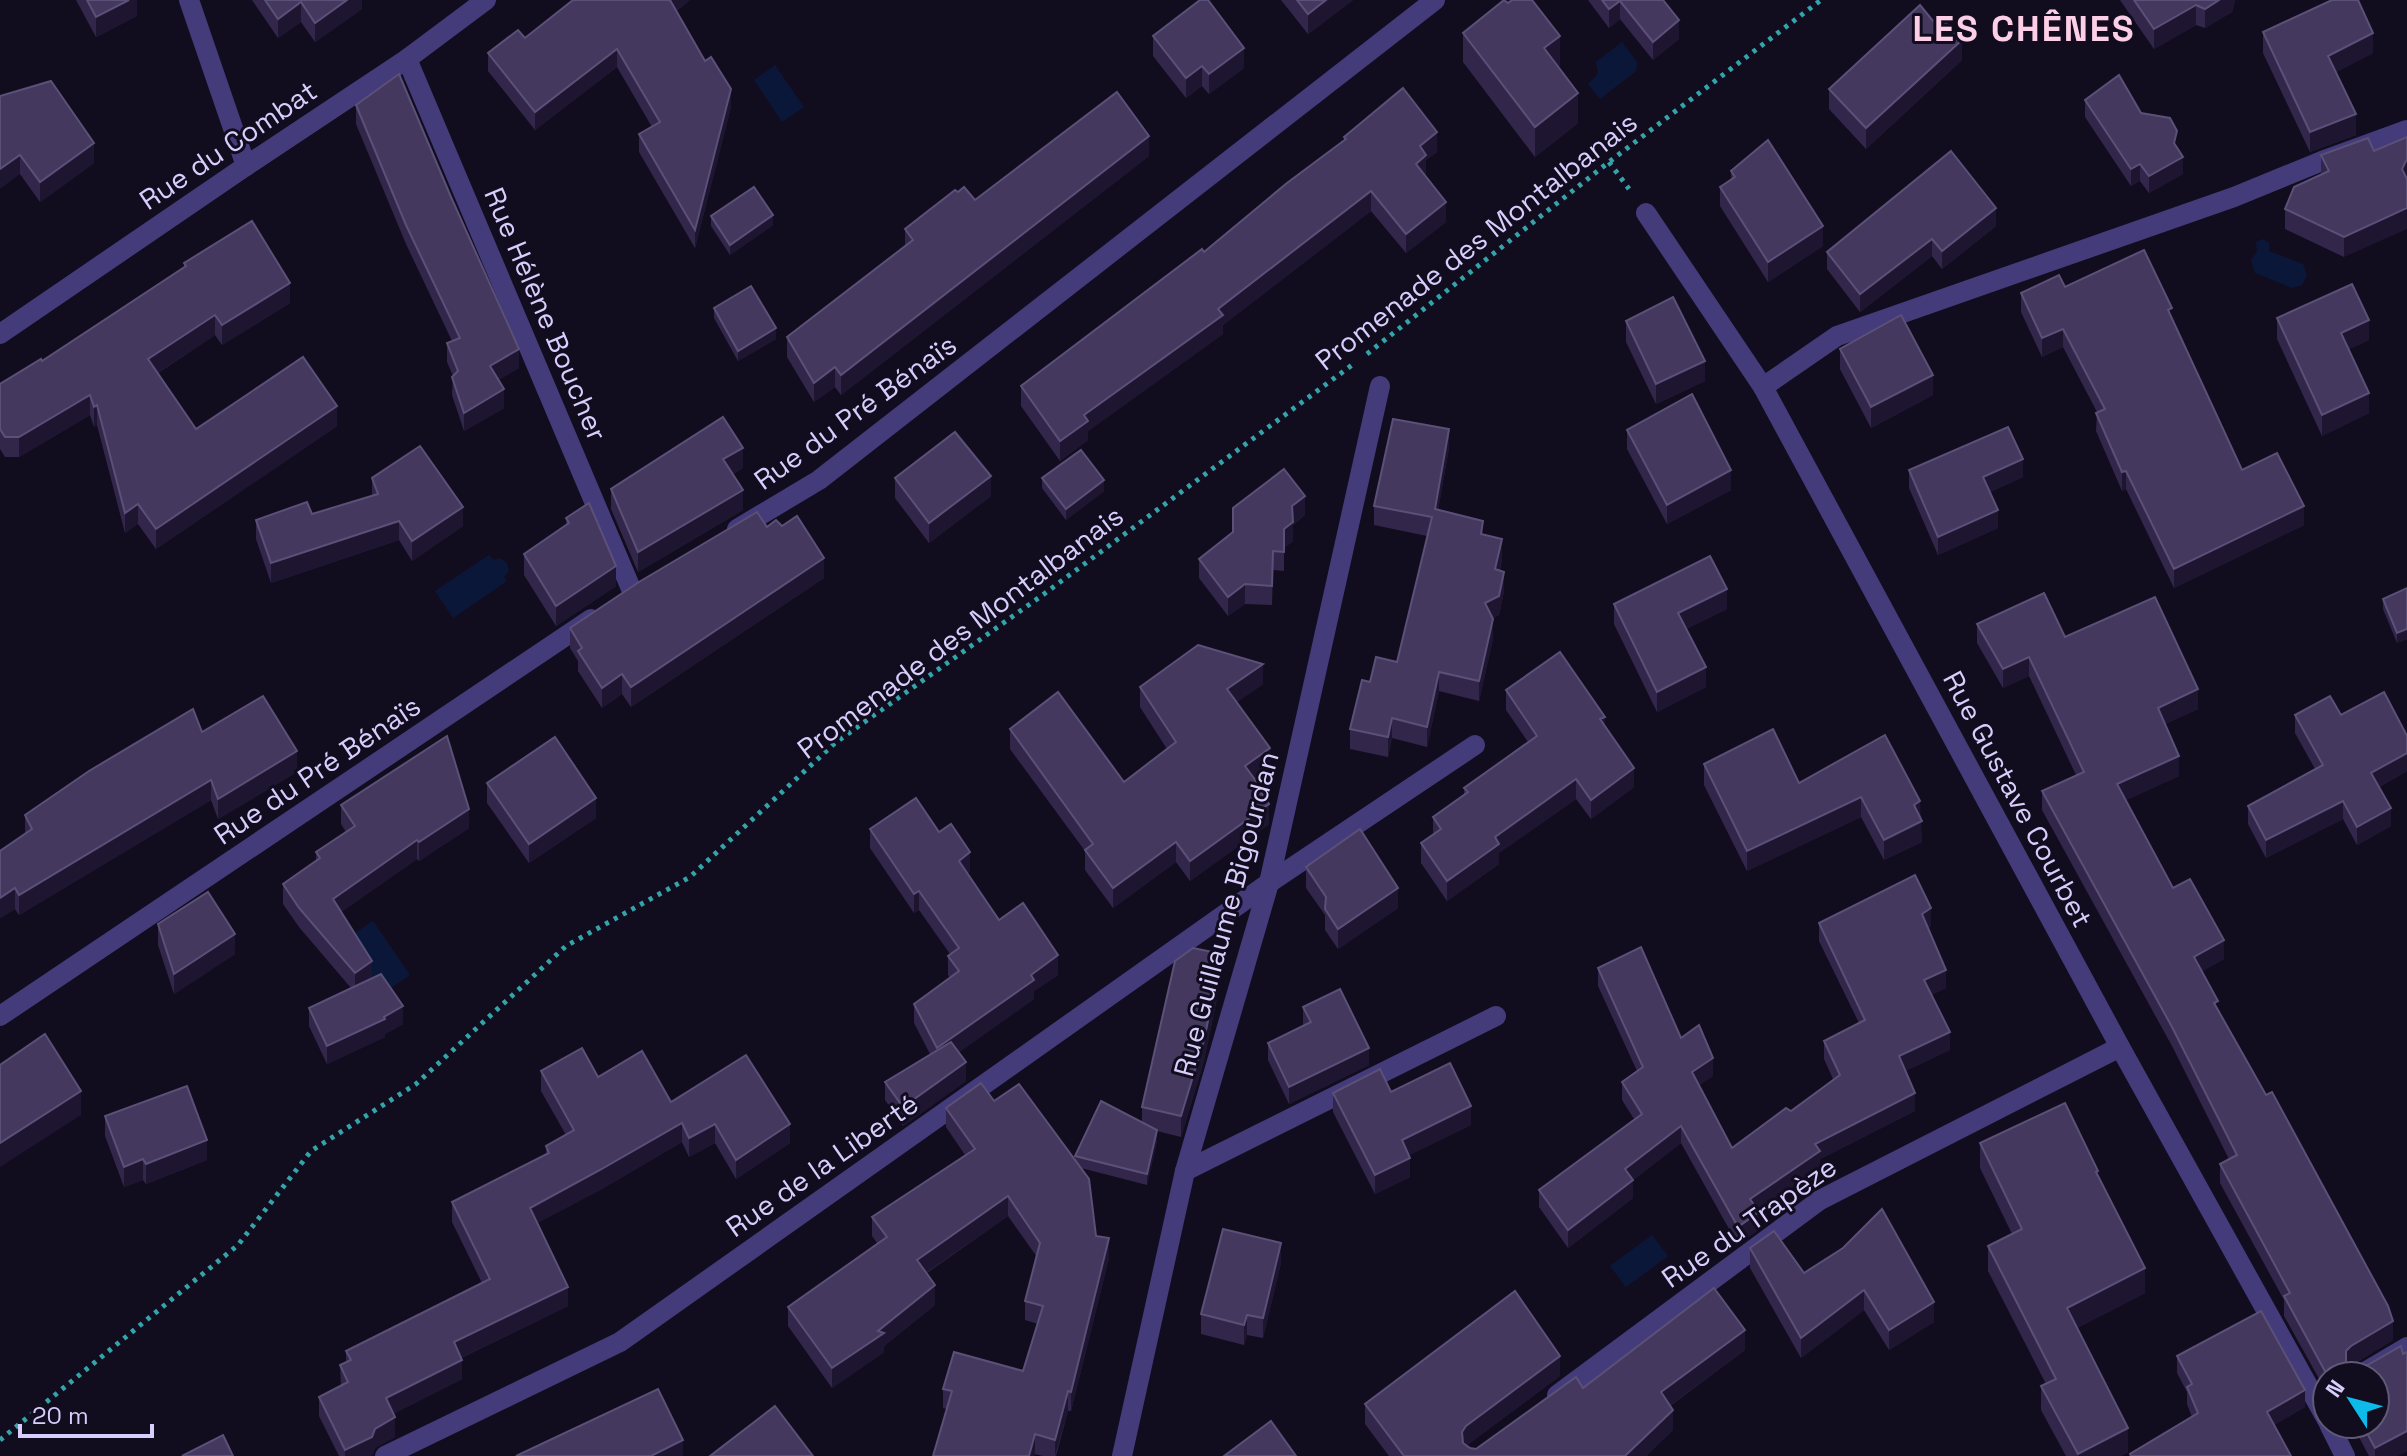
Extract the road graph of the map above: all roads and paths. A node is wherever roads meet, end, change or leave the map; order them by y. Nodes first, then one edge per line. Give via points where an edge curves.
1 (189, 0) edge
2 (486, 0) edge
3 (1435, 0) edge
4 (1821, 0) edge
5 (407, 59) junction
6 (2407, 130) edge
7 (246, 166) junction
8 (1646, 213) dead end
9 (0, 334) edge
10 (1380, 386) dead end
11 (1763, 387) junction
12 (726, 535) edge
13 (626, 596) joint
14 (1475, 745) dead end
15 (1269, 883) junction
16 (0, 1016) edge
17 (1496, 1016) dead end
18 (2120, 1047) junction
19 (1185, 1171) junction
20 (2407, 1347) edge
21 (2385, 1360) edge
22 (2311, 1379) edge
23 (1538, 1409) edge
24 (0, 1440) edge
25 (385, 1456) edge
26 (1122, 1456) edge

1 - 7 street
2 - 5 street, Rue du Combat
3 - 12 street, Rue du Pré Bénaïs via 819,480
4 - 24 path, Promenade des Montalbanais via 1387,340 835,743 690,877 566,946 416,1084 311,1151 238,1245
5 - 7 street, Rue du Combat
5 - 13 street, Rue Hélène Boucher
6 - 11 street via 2234,197 1837,336
7 - 9 street, Rue du Combat
8 - 11 street, Rue Gustave Courbet
10 - 15 street, Rue Guillaume Bigourdan
11 - 18 street, Rue Gustave Courbet
13 - 16 street, Rue du Pré Bénaïs
14 - 15 street, Rue de la Liberté
15 - 19 street, Rue Guillaume Bigourdan
15 - 25 street, Rue de la Liberté via 620,1342
17 - 19 street
18 - 22 street, Rue Gustave Courbet
18 - 23 street, Rue du Trapèze via 1820,1200
19 - 26 street, Rue Guillaume Bigourdan
20 - 21 street

